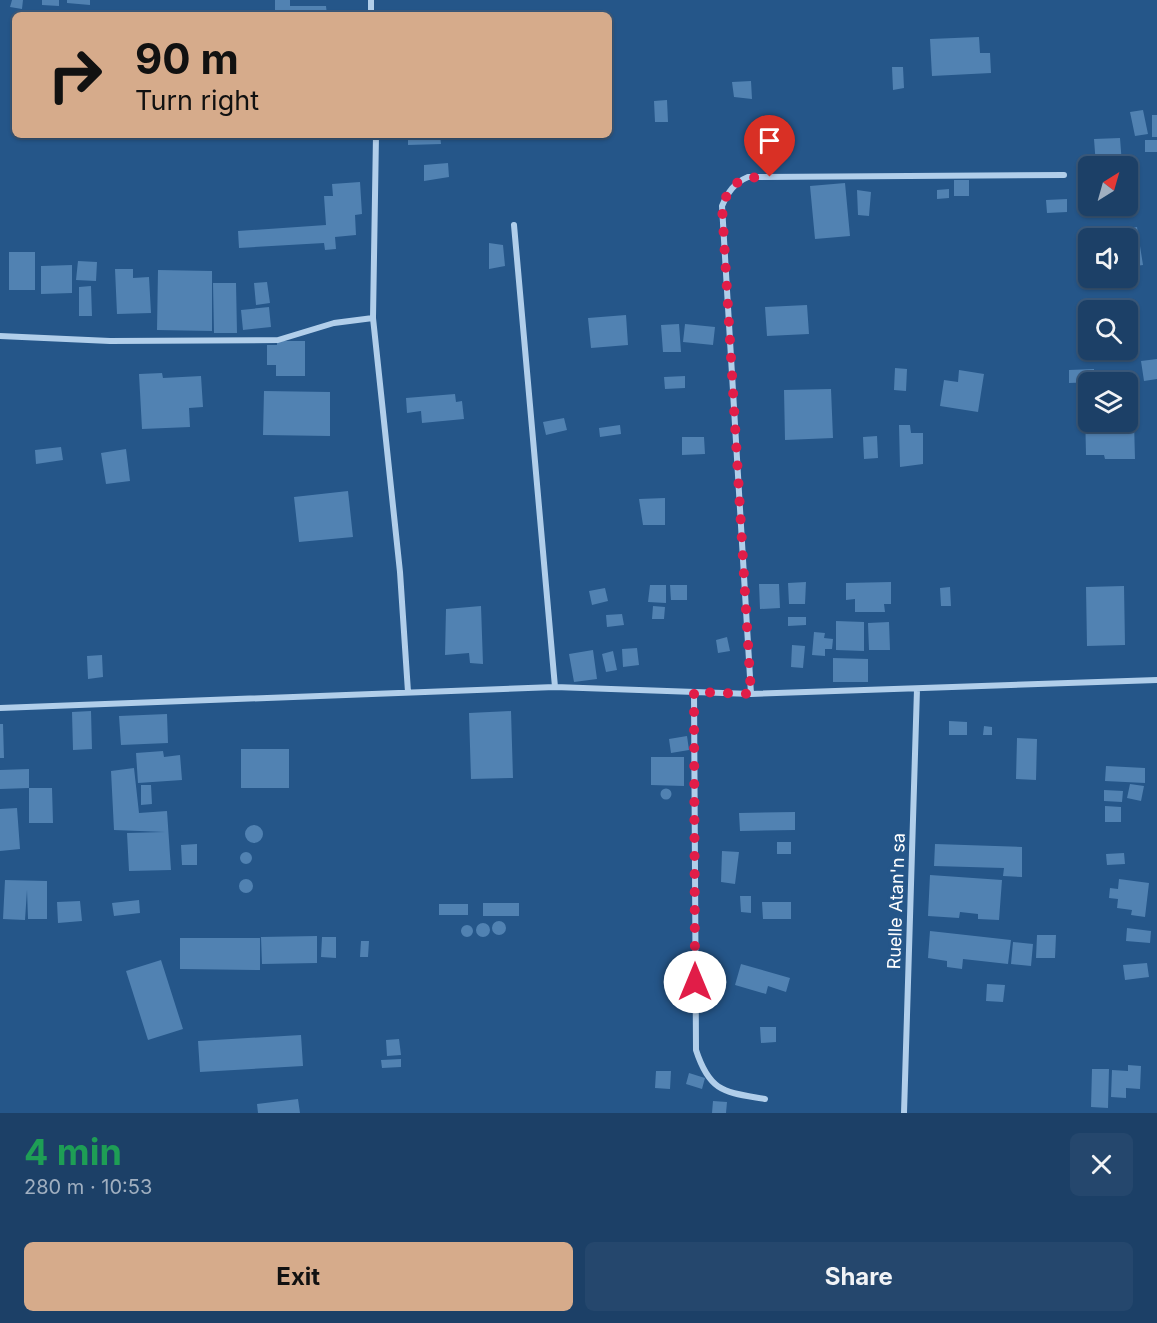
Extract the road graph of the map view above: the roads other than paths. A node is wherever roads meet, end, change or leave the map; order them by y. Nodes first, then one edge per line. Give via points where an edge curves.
1 (376, 138) edge
2 (1064, 175) dead end
3 (514, 225) dead end
4 (373, 318) junction
5 (0, 336) edge
6 (1157, 680) edge
7 (555, 687) junction
8 (917, 689) junction
9 (408, 692) junction
10 (694, 692) junction
11 (751, 694) junction
12 (0, 708) edge
13 (765, 1099) dead end
14 (904, 1113) edge

1 - 4 street
2 - 11 street via 747,177 736,182 727,195 722,206
3 - 7 street
4 - 5 street via 334,323 278,340 110,341
4 - 9 street via 400,572
6 - 8 street
7 - 9 street
7 - 10 street
8 - 11 street
8 - 14 street, Ruelle Atan'n sa
9 - 12 street
10 - 11 street
10 - 13 street via 696,1050 702,1068 725,1092

